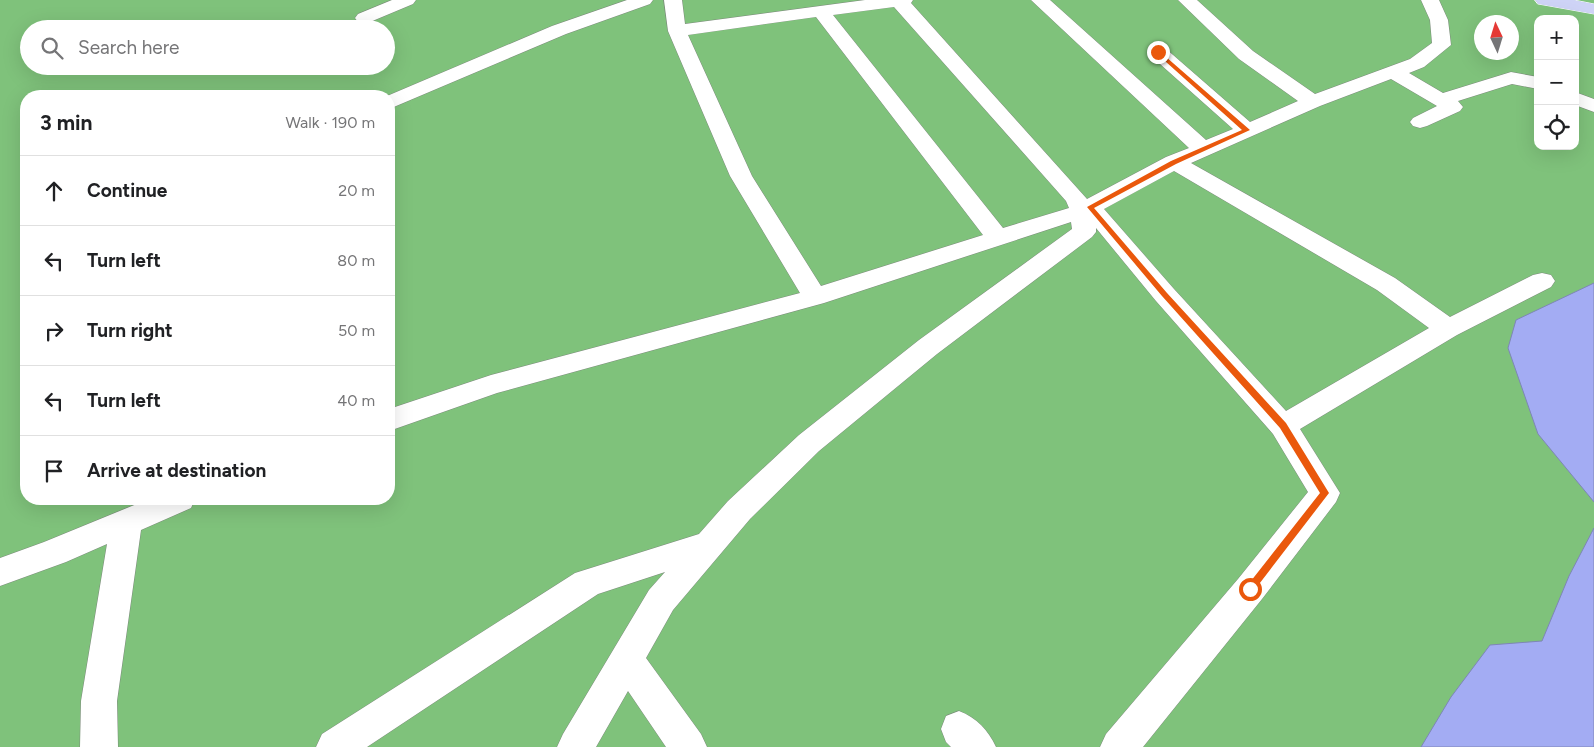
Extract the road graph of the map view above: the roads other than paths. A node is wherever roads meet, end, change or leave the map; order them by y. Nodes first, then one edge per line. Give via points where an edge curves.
1 (407, 0) edge
2 (644, 0) edge
3 (673, 0) edge
4 (904, 0) edge
5 (1040, 0) edge
6 (1187, 0) edge
7 (1430, 0) edge
8 (1544, 0) edge
9 (899, 1) edge
10 (1594, 9) edge
11 (820, 11) junction
12 (364, 18) dead end
13 (677, 31) junction
14 (1158, 52) dead end
15 (1393, 72) junction
16 (1534, 82) edge
17 (395, 100) edge
18 (1442, 100) junction
19 (1579, 100) edge
20 (1313, 102) junction
21 (1594, 106) edge
22 (1420, 122) dead end
23 (1246, 130) junction
24 (1203, 149) junction
25 (1174, 162) junction
26 (1086, 209) junction
27 (999, 239) junction
28 (1542, 282) dead end
29 (815, 297) junction
30 (1448, 330) junction
31 (395, 415) edge
32 (1283, 426) junction
33 (165, 505) edge
34 (126, 521) junction
35 (710, 544) junction
36 (0, 572) edge
37 (626, 659) junction
38 (99, 747) edge
39 (335, 747) edge
40 (576, 747) edge
41 (688, 747) edge
42 (1119, 747) edge

1 - 12 street
2 - 17 street via 559,30
3 - 13 street
4 - 9 street
5 - 24 street
6 - 20 street via 1246,55
7 - 15 street via 1439,20 1442,45 1417,63
8 - 10 main road
9 - 11 street
9 - 26 street
11 - 13 street
11 - 27 street
13 - 29 street via 741,176
14 - 23 street
15 - 18 street
15 - 20 street
16 - 18 street via 1511,78
18 - 22 street via 1453,107
19 - 21 street
20 - 23 street
23 - 24 street
24 - 25 street
25 - 26 street
25 - 30 street via 1386,284
26 - 27 street
26 - 32 street
26 - 35 street via 1084,232 928,347 809,443 739,510
27 - 29 street
28 - 30 street
29 - 31 street via 490,386
30 - 32 street
32 - 42 street via 1324,493 1250,589
33 - 34 street
34 - 36 street
34 - 38 street via 99,701
35 - 37 street via 661,600
35 - 39 street via 587,583
37 - 40 street
37 - 41 street

